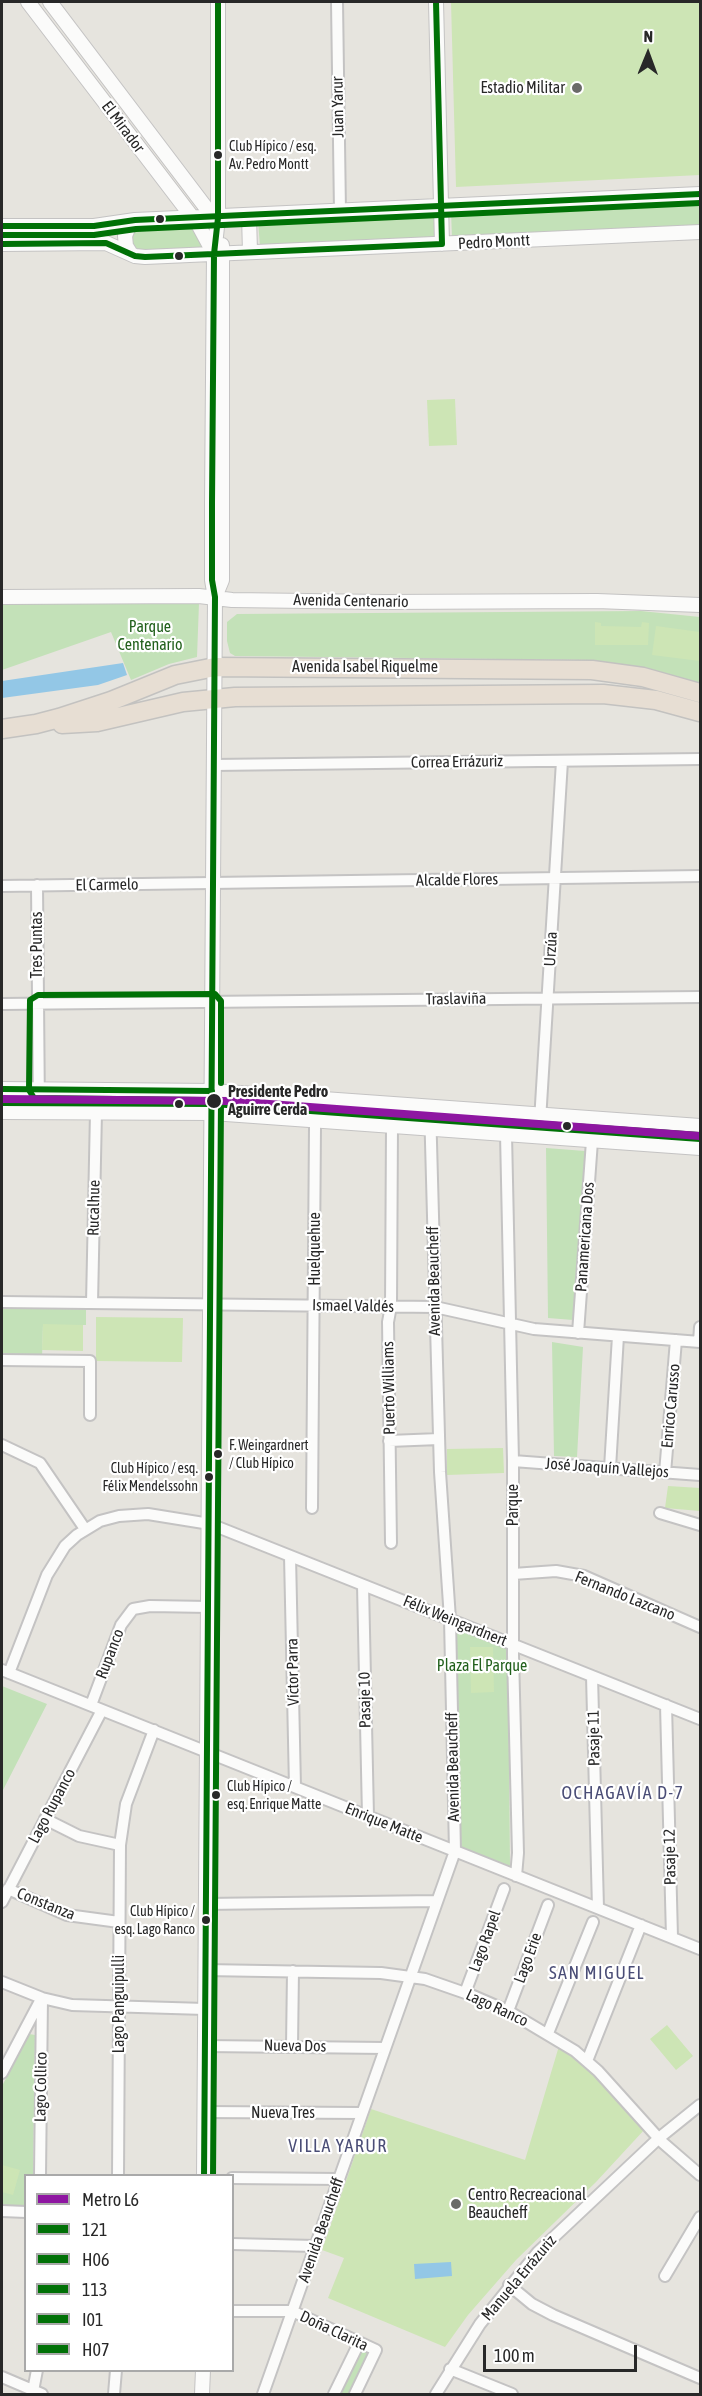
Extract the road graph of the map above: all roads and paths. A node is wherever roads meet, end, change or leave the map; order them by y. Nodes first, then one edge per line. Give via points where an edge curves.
1 (28, 2) edge
2 (218, 2) edge
3 (337, 2) edge
4 (436, 2) edge
5 (53, 6) edge
6 (42, 21) junction
7 (217, 189) junction
8 (196, 194) junction
9 (700, 194) edge
10 (441, 207) junction
11 (339, 212) junction
12 (249, 216) junction
13 (193, 218) junction
14 (218, 218) junction
15 (135, 220) junction
16 (2, 226) edge
17 (700, 232) edge
18 (2, 244) edge
19 (442, 244) junction
20 (250, 252) junction
21 (131, 254) junction
22 (219, 254) junction
23 (2, 597) edge
24 (215, 597) junction
25 (700, 605) edge
26 (215, 667) junction
27 (700, 693) edge
28 (214, 697) junction
29 (700, 712) edge
30 (36, 724) junction
31 (2, 729) edge
32 (700, 759) edge
33 (562, 761) junction
34 (214, 765) junction
35 (700, 876) edge
36 (555, 878) junction
37 (213, 884) junction
38 (37, 885) junction
39 (2, 886) edge
40 (700, 997) edge
41 (548, 998) junction
42 (212, 1002) junction
43 (2, 1004) edge
44 (38, 1004) junction
45 (2, 1089) edge
46 (38, 1090) junction
47 (113, 1090) junction
48 (130, 1090) junction
49 (212, 1091) junction
50 (318, 1099) junction
51 (430, 1107) junction
52 (2, 1112) edge
53 (39, 1112) junction
54 (96, 1112) junction
55 (110, 1112) junction
56 (133, 1112) junction
57 (212, 1113) junction
58 (541, 1114) junction
59 (316, 1121) junction
60 (645, 1122) junction
61 (392, 1126) junction
62 (700, 1126) edge
63 (431, 1129) junction
64 (506, 1134) junction
65 (539, 1137) junction
66 (592, 1140) junction
67 (642, 1144) junction
68 (700, 1148) edge
69 (2, 1302) edge
70 (92, 1303) junction
71 (211, 1304) junction
72 (315, 1305) junction
73 (391, 1306) junction
74 (435, 1307) junction
75 (510, 1325) junction
76 (700, 1327) edge
77 (578, 1333) junction
78 (618, 1336) junction
79 (676, 1340) junction
80 (700, 1342) edge
81 (2, 1360) edge
82 (90, 1415) dead end
83 (439, 1439) junction
84 (389, 1441) junction
85 (2, 1446) edge
86 (513, 1461) junction
87 (610, 1468) junction
88 (665, 1473) junction
89 (700, 1475) edge
90 (312, 1508) dead end
91 (660, 1513) dead end
92 (210, 1524) junction
93 (700, 1525) edge
94 (86, 1529) junction
95 (391, 1543) dead end
96 (290, 1556) junction
97 (513, 1574) junction
98 (363, 1584) junction
99 (209, 1607) junction
100 (450, 1619) junction
101 (700, 1627) edge
102 (513, 1644) junction
103 (5, 1671) edge
104 (592, 1676) junction
105 (91, 1705) junction
106 (666, 1705) junction
107 (102, 1710) junction
108 (700, 1719) edge
109 (154, 1731) junction
110 (208, 1752) junction
111 (296, 1787) junction
112 (368, 1816) junction
113 (45, 1819) junction
114 (120, 1845) junction
115 (455, 1851) junction
116 (516, 1876) junction
117 (8, 1888) junction
118 (504, 1889) dead end
119 (437, 1901) junction
120 (2, 1902) edge
121 (205, 1904) junction
122 (548, 1905) dead end
123 (598, 1908) junction
124 (119, 1922) junction
125 (593, 1922) dead end
126 (641, 1925) junction
127 (672, 1937) junction
128 (700, 1949) edge
129 (205, 1970) junction
130 (293, 1971) junction
131 (411, 1976) junction
132 (2, 1982) edge
133 (465, 1993) junction
134 (42, 1998) junction
135 (119, 2007) junction
136 (205, 2008) junction
137 (508, 2011) junction
138 (548, 2033) junction
139 (205, 2046) junction
140 (292, 2046) junction
141 (385, 2048) junction
142 (587, 2061) junction
143 (2, 2073) edge
144 (700, 2105) edge
145 (204, 2112) junction
146 (362, 2113) junction
147 (659, 2138) junction
148 (40, 2174) edge
149 (118, 2174) edge
150 (204, 2174) edge
151 (700, 2175) edge
152 (234, 2178) edge
153 (339, 2179) junction
154 (2, 2211) edge
155 (24, 2212) edge
156 (700, 2217) edge
157 (234, 2244) edge
158 (315, 2246) junction
159 (665, 2276) dead end
160 (509, 2285) junction
161 (234, 2311) edge
162 (292, 2311) junction
163 (359, 2343) junction
164 (450, 2369) junction
165 (37, 2372) edge
166 (116, 2372) edge
167 (203, 2372) edge
168 (2, 2377) edge
169 (700, 2378) edge
170 (17, 2390) edge
171 (500, 2392) edge
172 (38, 2393) edge
173 (114, 2394) edge
174 (202, 2394) edge
175 (262, 2394) edge
176 (334, 2394) edge
177 (355, 2394) edge
178 (436, 2394) edge
179 (512, 2394) edge

1 - 6 main road, El Mirador
2 - 7 main road
3 - 11 street, Juan Yarur
4 - 10 main road
5 - 6 main road
5 - 8 main road, El Mirador
6 - 13 main road, El Mirador
7 - 8 main road
7 - 14 main road
8 - 14 main road, El Mirador
9 - 10 main road
10 - 11 main road
10 - 19 main road
11 - 12 main road
12 - 14 main road
12 - 20 main road
13 - 14 main road
13 - 15 main road
13 - 22 main road, El Mirador
14 - 22 main road
15 - 16 main road via 94,226
15 - 21 main road via 125,236
17 - 19 main road, Pedro Montt
18 - 21 main road, Pedro Montt via 106,243
19 - 20 main road, Pedro Montt
20 - 22 main road, Pedro Montt
21 - 22 main road, Pedro Montt
22 - 24 main road via 217,504 212,580
23 - 24 main road, Avenida Centenario
24 - 25 main road, Avenida Centenario
24 - 26 main road
26 - 27 highway, Avenida Isabel Riquelme via 566,668 643,677
26 - 28 main road
26 - 30 highway, Avenida Isabel Riquelme via 175,675 111,701
28 - 29 highway, Avenida Isabel Riquelme via 603,694 656,700
28 - 30 highway, Avenida Isabel Riquelme via 97,722
28 - 34 main road
30 - 31 highway, Avenida Isabel Riquelme
32 - 33 street, Correa Errázuriz
33 - 34 street, Correa Errázuriz
33 - 36 street, Urzúa
34 - 37 main road
35 - 36 street, Alcalde Flores
36 - 37 street, Alcalde Flores
36 - 41 street, Urzúa
37 - 38 street, El Carmelo
37 - 42 main road
38 - 39 street, El Carmelo
38 - 44 street, Tres Puntas
40 - 41 street, Traslaviña
41 - 42 street, Traslaviña
41 - 58 street, Urzúa
42 - 44 street, Traslaviña
42 - 49 main road
43 - 44 street, Traslaviña
44 - 46 street, Tres Puntas
45 - 46 main road
46 - 47 main road
46 - 53 street, Tres Puntas
47 - 48 main road
47 - 55 main road via 119,1102
48 - 49 main road
48 - 56 main road via 124,1105
49 - 50 main road
49 - 57 main road
50 - 51 main road
50 - 59 street, Huelquehue
51 - 58 main road
51 - 63 street, Avenida Beaucheff
52 - 53 main road
53 - 54 main road
54 - 55 main road
54 - 70 street, Rucalhue
55 - 56 main road
56 - 57 main road
57 - 59 main road
57 - 71 main road
58 - 60 main road
58 - 65 street, Urzúa
59 - 61 main road
59 - 72 street, Huelquehue
60 - 62 main road
60 - 67 main road
61 - 63 main road
61 - 73 street, Puerto Williams
63 - 64 main road
63 - 74 street, Avenida Beaucheff
64 - 65 main road
64 - 75 street, Parque
65 - 66 main road
66 - 67 main road
66 - 77 street, Panamericana Dos
67 - 68 main road
69 - 70 street, Ismael Valdés
70 - 71 street, Ismael Valdés
71 - 72 street, Ismael Valdés
71 - 92 main road
72 - 73 street, Ismael Valdés
72 - 90 street, Huelquehue
73 - 74 street, Ismael Valdés
73 - 84 street, Puerto Williams
74 - 75 street, Ismael Valdés
74 - 83 street, Avenida Beaucheff
75 - 77 street, Ismael Valdés
75 - 86 street, Parque
76 - 80 street
77 - 78 street, Ismael Valdés
78 - 79 street, Ismael Valdés
78 - 87 street
79 - 80 street, Ismael Valdés
79 - 88 street, Enrico Carusso
81 - 82 street via 90,1361
83 - 84 street
83 - 100 street, Avenida Beaucheff
84 - 95 street, Puerto Williams
85 - 94 street via 40,1463
86 - 87 street, José Joaquín Vallejos
86 - 97 street, Parque
87 - 88 street, José Joaquín Vallejos
88 - 89 street, José Joaquín Vallejos
91 - 93 street
92 - 94 street, Félix Weingardnert via 140,1514 109,1518
92 - 96 street, Félix Weingardnert
92 - 99 main road
94 - 103 street, Félix Weingardnert via 65,1546 51,1567
96 - 98 street, Félix Weingardnert
96 - 111 street, Víctor Parra
97 - 101 street, Fernando Lazcano via 556,1571 584,1576 655,1603
97 - 102 street, Parque
98 - 100 street, Félix Weingardnert
98 - 112 street, Pasaje 10
99 - 105 street, Rupanco via 144,1606 129,1613
99 - 110 main road
100 - 102 street, Félix Weingardnert
100 - 115 street, Avenida Beaucheff
102 - 104 street, Félix Weingardnert
102 - 116 street, Parque
103 - 105 street, Enrique Matte
104 - 106 street, Félix Weingardnert
104 - 123 street, Pasaje 11
105 - 107 street, Enrique Matte
106 - 108 street, Félix Weingardnert
106 - 127 street, Pasaje 12
107 - 109 street, Enrique Matte
107 - 113 street, Lago Rupanco
109 - 110 street, Enrique Matte
109 - 114 street, Lago Panguipulli via 126,1804
110 - 111 street, Enrique Matte
110 - 121 main road
111 - 112 street, Enrique Matte
112 - 115 street, Enrique Matte
113 - 114 street via 85,1838
113 - 117 street, Lago Rupanco
114 - 124 street, Lago Panguipulli
115 - 116 street, Enrique Matte
115 - 119 street, Avenida Beaucheff
116 - 123 street, Enrique Matte
117 - 120 street, Lago Rupanco
117 - 124 street, Constanza via 67,1916
118 - 133 street, Lago Rapel
119 - 121 street
119 - 131 street, Avenida Beaucheff
121 - 129 main road
122 - 137 street, Lago Erie
123 - 126 street, Enrique Matte
124 - 135 street, Lago Panguipulli
125 - 138 street
126 - 127 street, Enrique Matte
126 - 142 street
127 - 128 street, Enrique Matte
129 - 130 street, Lago Ranco
129 - 136 main road
130 - 131 street, Lago Ranco
130 - 140 street
131 - 133 street, Lago Ranco
131 - 141 street, Avenida Beaucheff
132 - 134 street
133 - 137 street, Lago Ranco
134 - 135 street via 72,2005
134 - 143 street
134 - 148 street, Lago Collico
135 - 136 street
135 - 149 street, Lago Panguipulli
136 - 139 main road
137 - 138 street, Lago Ranco
138 - 142 street, Lago Ranco
139 - 140 street, Nueva Dos
139 - 145 main road
140 - 141 street, Nueva Dos
141 - 146 street, Avenida Beaucheff
142 - 147 street, Lago Ranco
144 - 147 street, Manuela Errázuriz
145 - 146 street, Nueva Tres
145 - 150 main road
146 - 153 street, Avenida Beaucheff
147 - 151 street, Lago Ranco
147 - 160 street, Manuela Errázuriz via 551,2238
152 - 153 street
153 - 158 street, Avenida Beaucheff
154 - 155 street
156 - 159 street
157 - 158 street
158 - 162 street, Avenida Beaucheff
160 - 164 street, Manuela Errázuriz
160 - 169 street via 553,2315
161 - 162 street
162 - 163 street, Doña Clarita
162 - 175 street, Avenida Beaucheff
163 - 176 street
163 - 177 street, Doña Clarita via 376,2350
164 - 171 street
164 - 178 street, Manuela Errázuriz
165 - 172 street
166 - 173 street
167 - 174 main road
168 - 170 street
170 - 172 street
171 - 179 street

